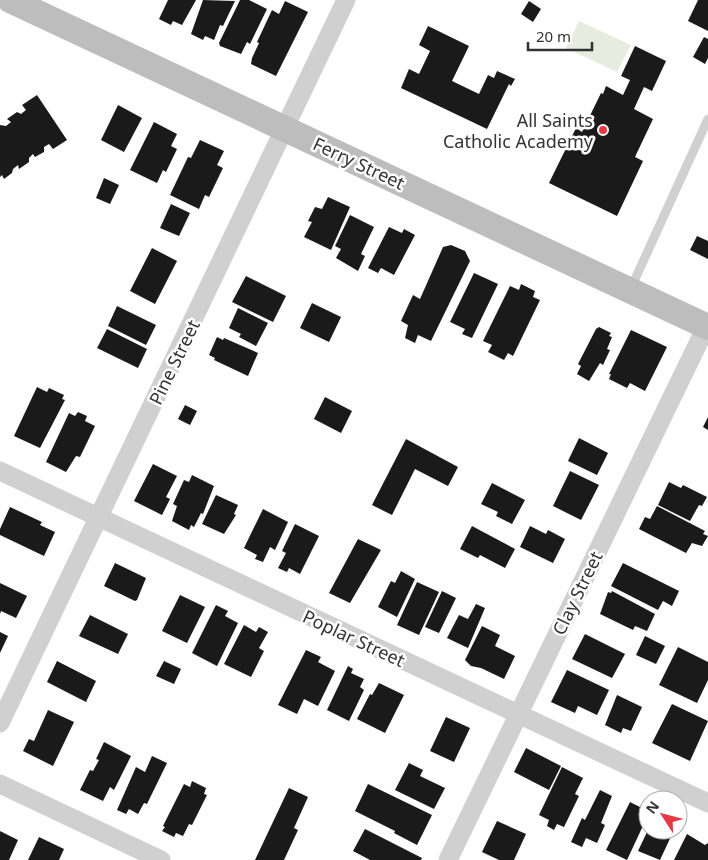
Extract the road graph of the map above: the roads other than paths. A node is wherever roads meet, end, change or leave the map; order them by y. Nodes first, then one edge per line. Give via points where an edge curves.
1 (10, 0) edge
2 (346, 0) edge
3 (708, 118) edge
4 (287, 129) junction
5 (630, 290) junction
6 (707, 327) edge
7 (0, 471) edge
8 (98, 518) junction
9 (518, 714) junction
10 (0, 723) edge
11 (0, 784) edge
12 (708, 803) edge
13 (161, 860) edge
14 (448, 860) edge

1 - 4 main road, Ferry Street
2 - 4 street, Pine Street
3 - 5 lane
4 - 5 main road, Ferry Street
4 - 8 street, Pine Street
5 - 6 main road, Ferry Street
6 - 9 street, Clay Street
7 - 8 street, Poplar Street
8 - 9 street, Poplar Street
8 - 10 street, Pine Street
9 - 12 street, Poplar Street
9 - 14 street, Clay Street
11 - 13 street

